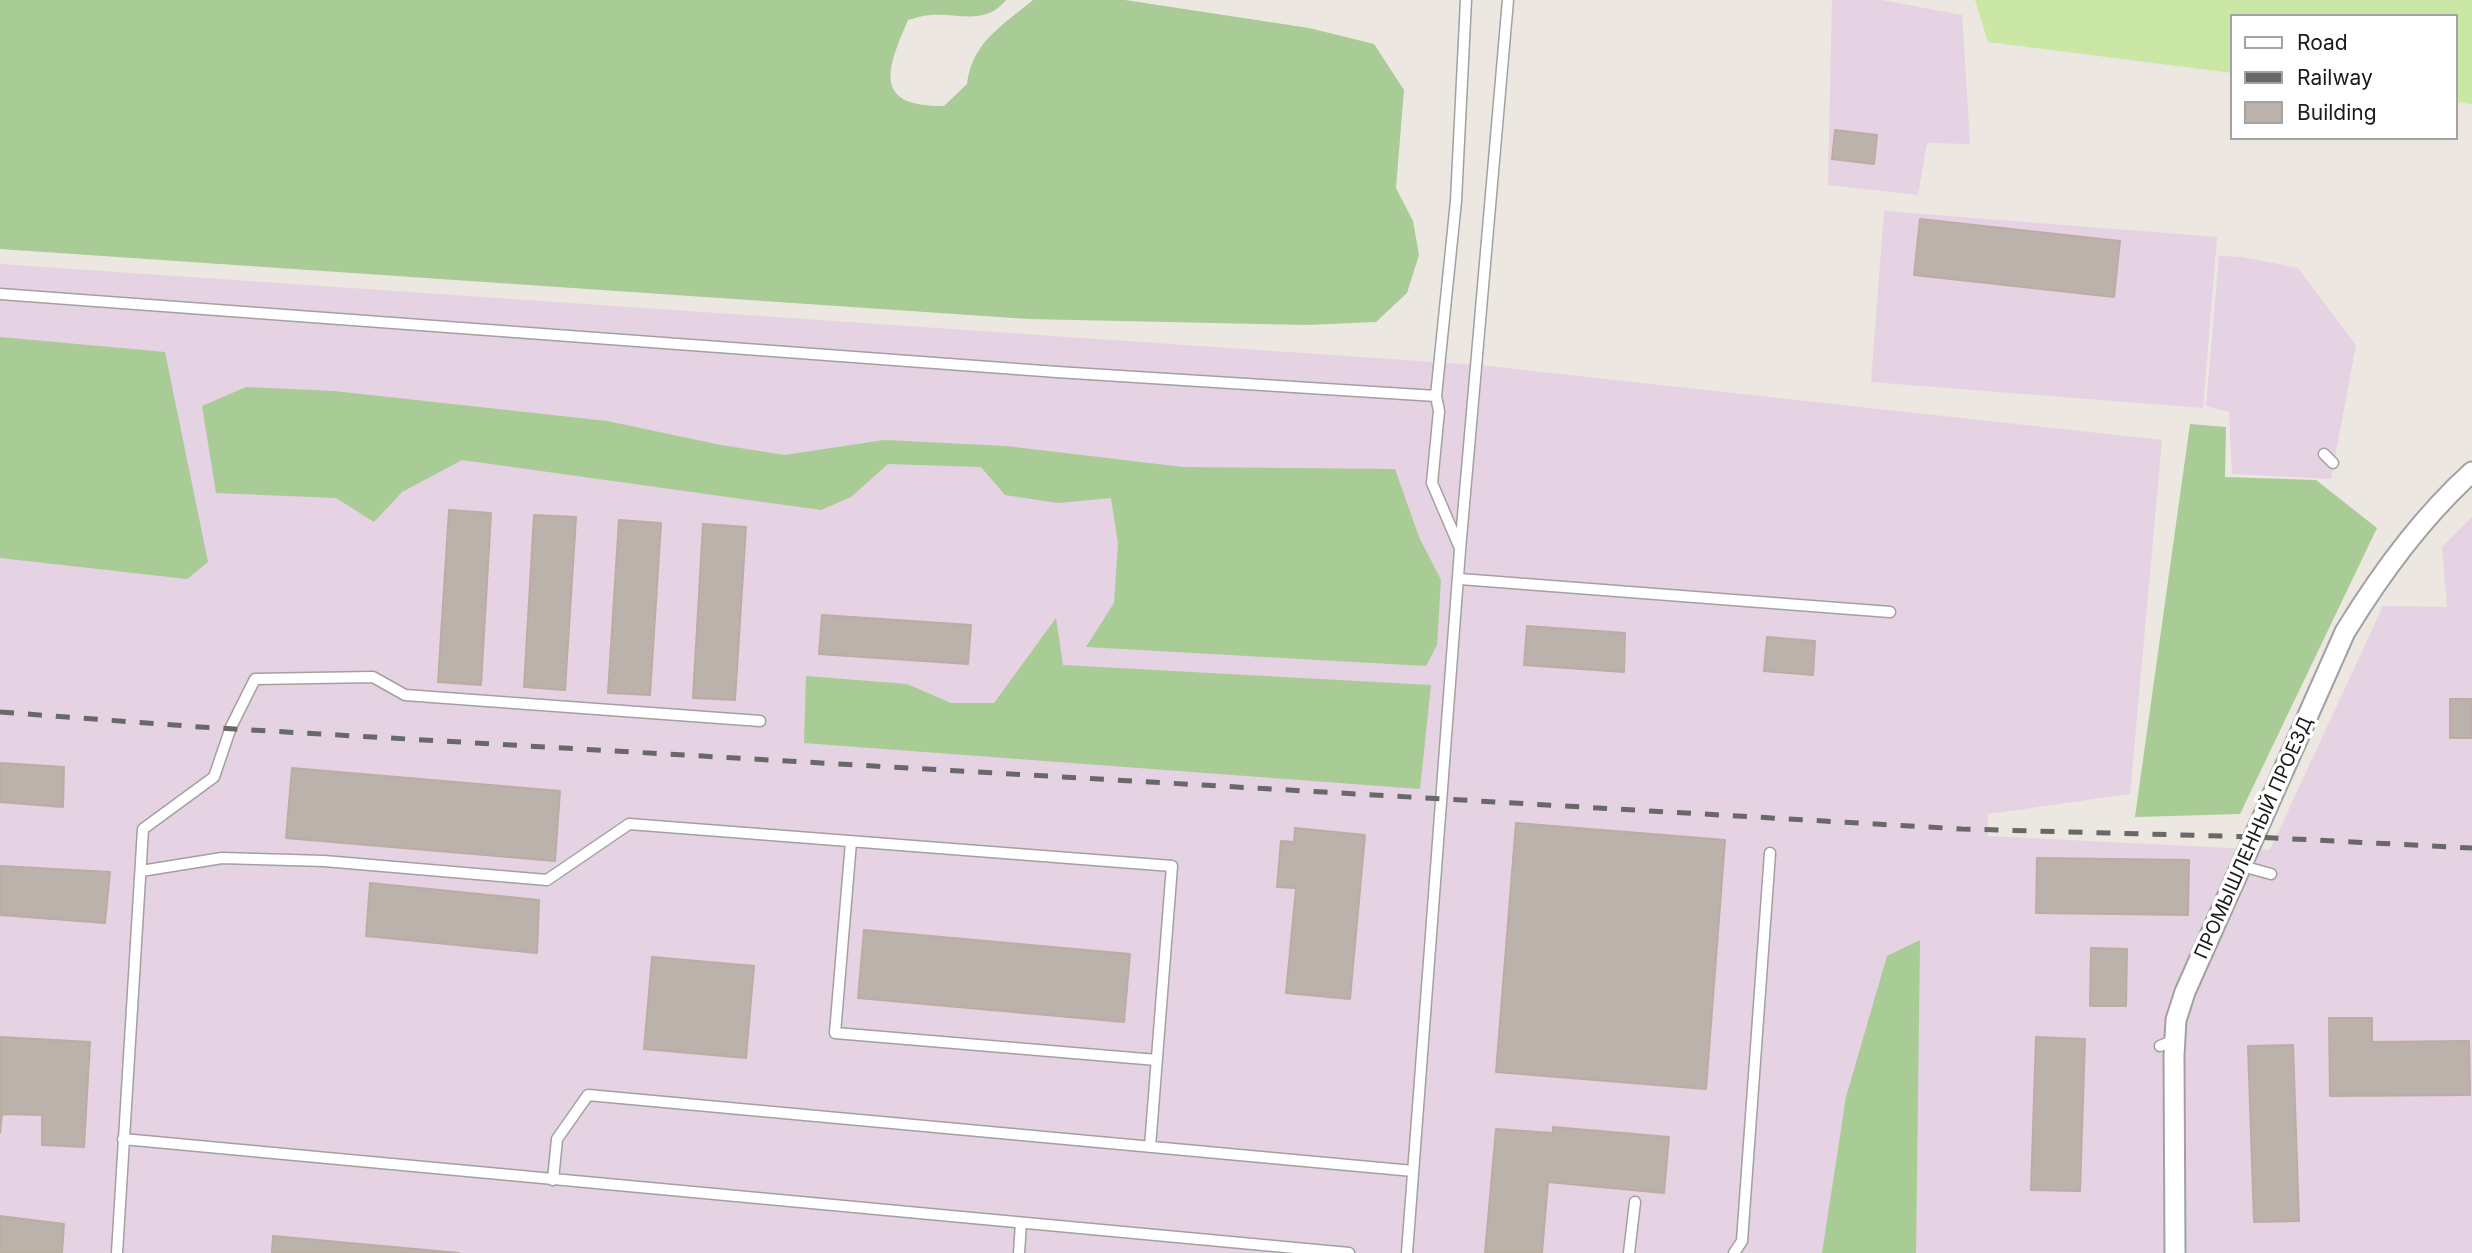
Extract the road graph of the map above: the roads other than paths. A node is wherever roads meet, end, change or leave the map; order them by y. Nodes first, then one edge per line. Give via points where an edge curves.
1 (1466, 0) edge
2 (1508, 0) edge
3 (0, 294) edge
4 (1436, 396) junction
5 (2324, 454) dead end
6 (2333, 463) dead end
7 (2472, 472) edge
8 (1460, 550) junction
9 (1460, 579) junction
10 (1889, 612) dead end
11 (760, 721) dead end
12 (851, 842) junction
13 (1770, 853) dead end
14 (2242, 866) junction
15 (141, 871) junction
16 (2271, 874) dead end
17 (1157, 1060) junction
18 (123, 1139) junction
19 (1150, 1147) junction
20 (1413, 1171) junction
21 (553, 1180) junction
22 (1635, 1202) dead end
23 (1021, 1223) junction
24 (117, 1253) edge
25 (1019, 1253) edge
26 (1349, 1253) edge
27 (1407, 1253) edge
28 (1629, 1253) edge
29 (1734, 1253) edge
30 (2175, 1253) edge

1 - 4 lane via 1456,201
2 - 8 lane
3 - 4 lane
4 - 8 lane via 1439,411 1432,483
5 - 6 lane
7 - 14 street, ПРОМЫШЛЕННЫЙ ПРОЕЗД via 2418,527 2346,632
8 - 9 lane
9 - 10 lane
9 - 20 lane
11 - 15 lane via 405,695 373,677 255,679 231,727 214,777 143,829
12 - 15 lane via 629,824 547,880 312,860 222,858
12 - 17 lane via 835,1033
12 - 17 lane via 1172,866
13 - 29 lane via 1742,1241
14 - 16 lane
14 - 30 street, ПРОМЫШЛЕННЫЙ ПРОЕЗД via 2167,1043
15 - 18 lane
17 - 19 lane
18 - 21 lane
18 - 24 lane
19 - 20 lane
19 - 21 lane via 588,1095 557,1139
20 - 27 lane
21 - 23 lane
22 - 28 lane
23 - 25 lane
23 - 26 lane

